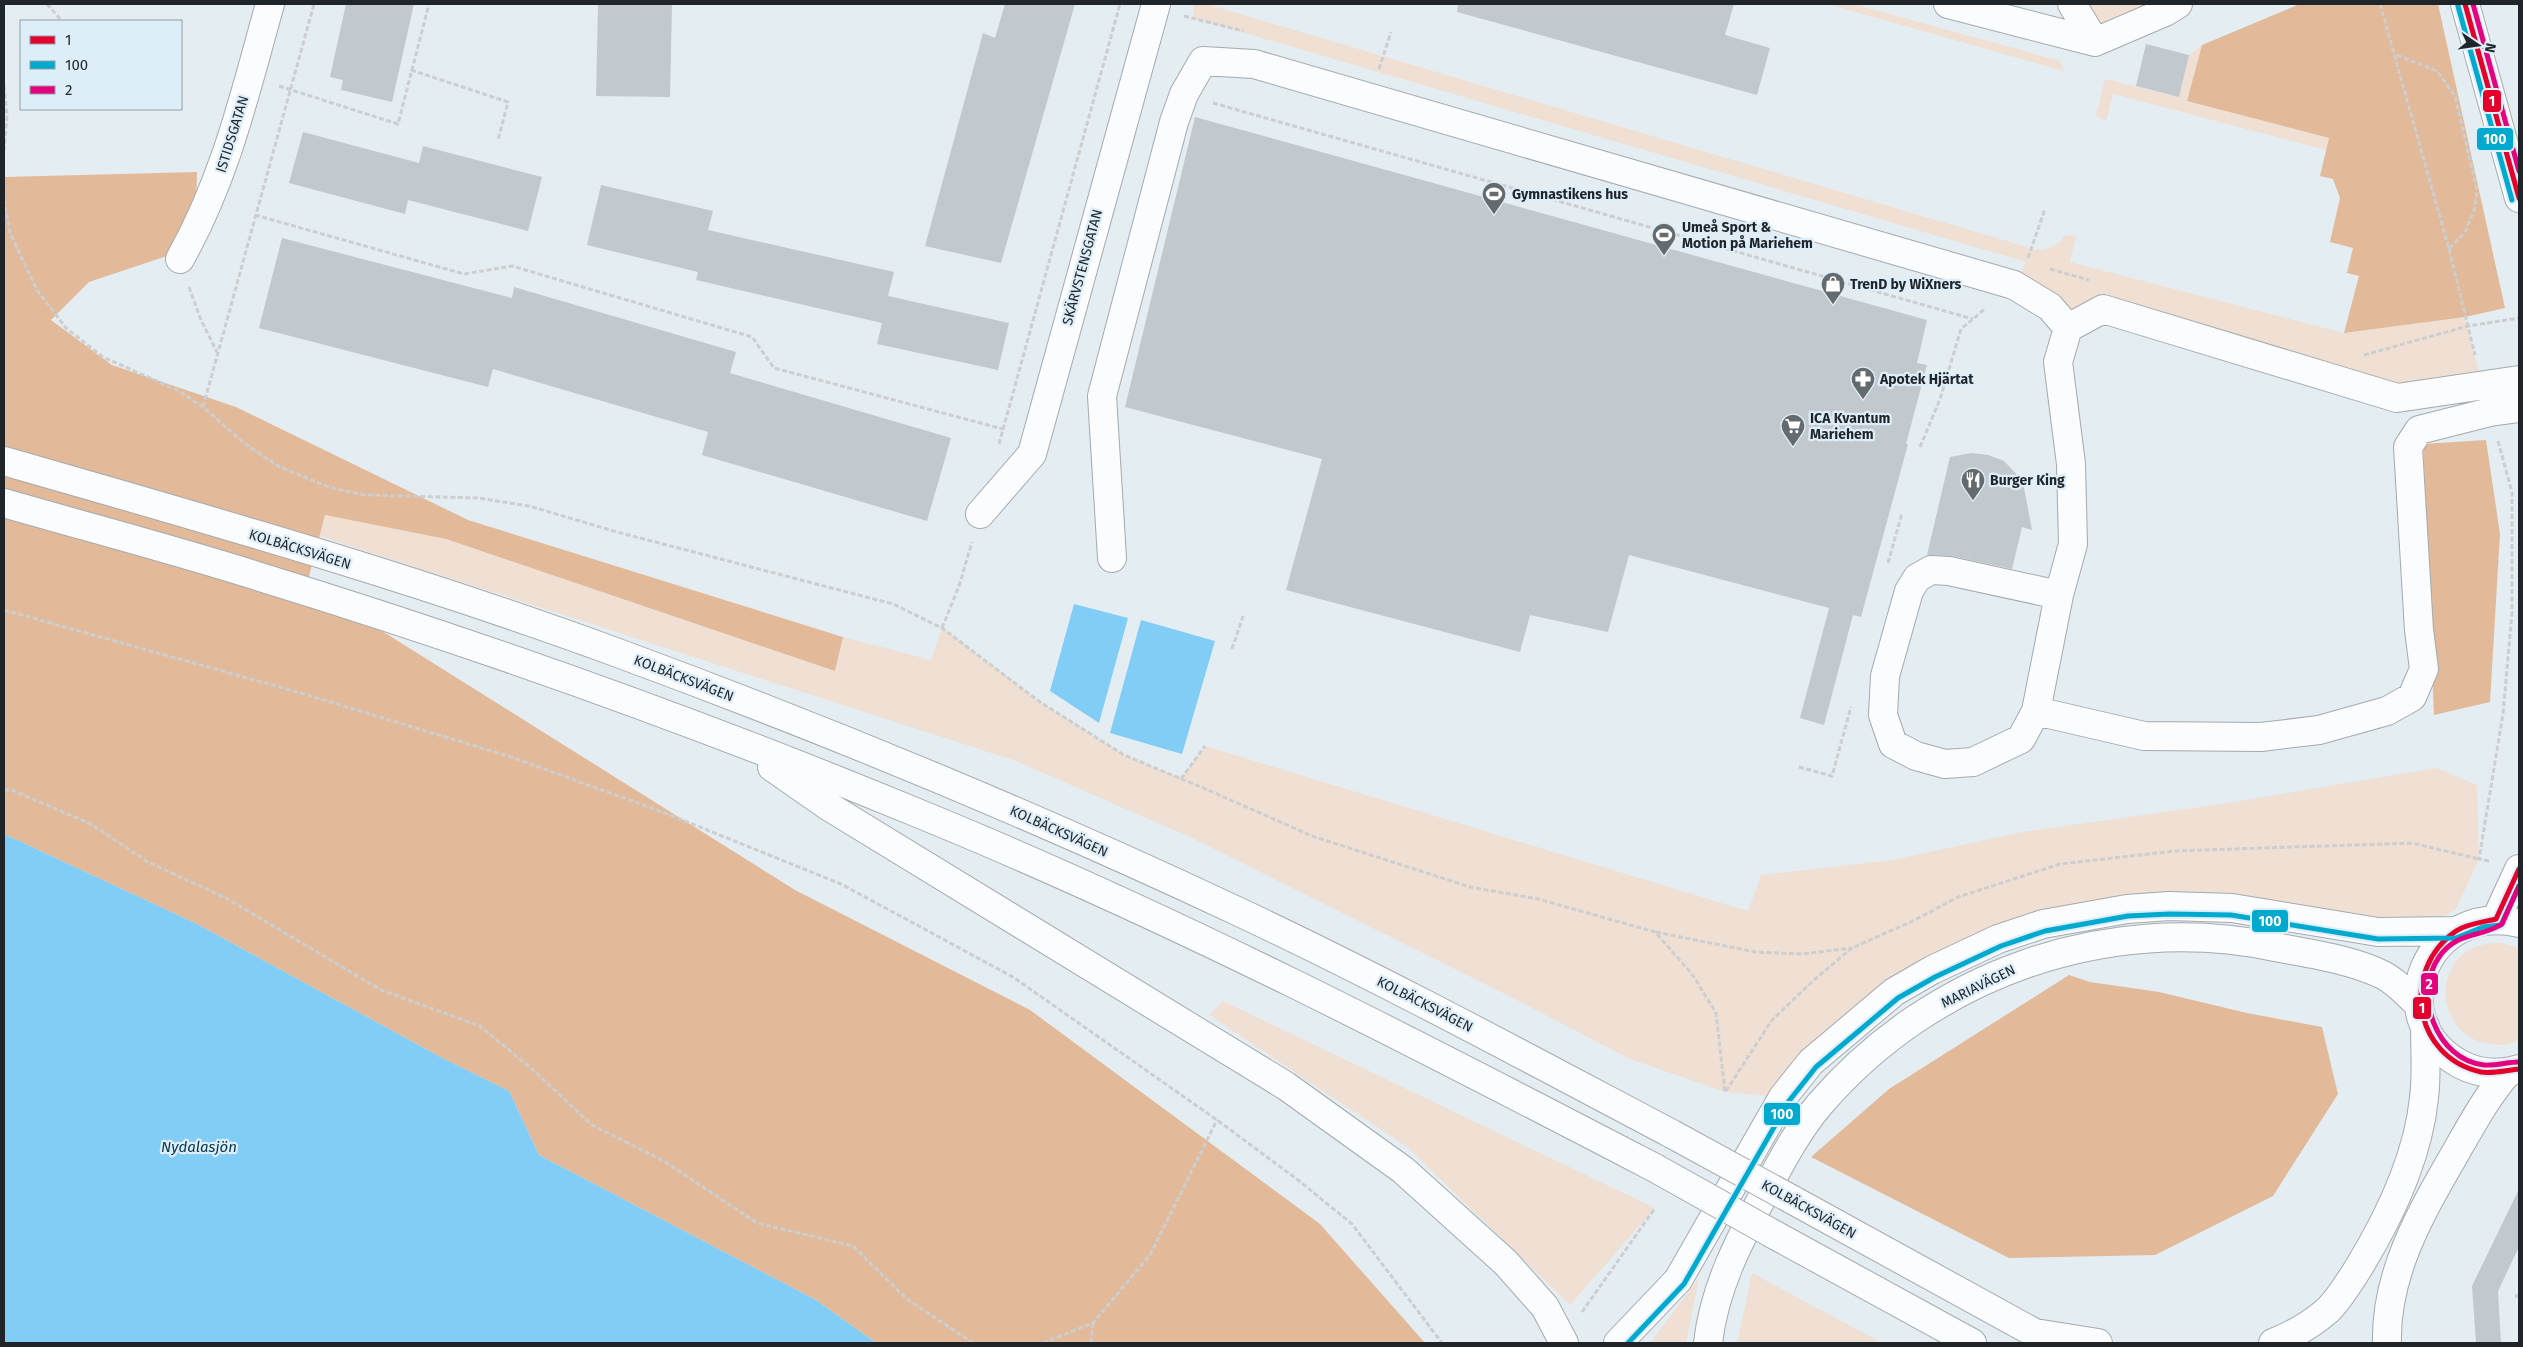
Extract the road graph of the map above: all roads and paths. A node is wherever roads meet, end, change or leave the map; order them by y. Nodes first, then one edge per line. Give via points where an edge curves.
1 (47, 4) edge
2 (270, 4) edge
3 (314, 4) edge
4 (428, 4) edge
5 (1120, 4) edge
6 (1156, 4) edge
7 (1948, 4) edge
8 (2072, 4) edge
9 (2178, 4) edge
10 (2470, 5) edge
11 (61, 20) edge
12 (1391, 32) dead end
13 (2095, 42) junction
14 (2396, 55) dead end
15 (411, 70) junction
16 (1378, 72) dead end
17 (249, 77) junction
18 (4, 86) edge
19 (290, 90) junction
20 (1184, 94) junction
21 (498, 140) dead end
22 (4, 150) edge
23 (2519, 198) edge
24 (4, 199) edge
25 (2045, 210) dead end
26 (255, 215) junction
27 (1672, 233) junction
28 (1668, 248) dead end
29 (2449, 249) dead end
30 (180, 259) joint
31 (2014, 285) junction
32 (2519, 318) edge
33 (1972, 319) junction
34 (2468, 326) dead end
35 (2068, 328) junction
36 (217, 353) junction
37 (2519, 380) edge
38 (2397, 398) junction
39 (203, 407) junction
40 (2519, 408) edge
41 (1003, 429) junction
42 (2419, 430) junction
43 (1920, 447) dead end
44 (998, 448) dead end
45 (4, 461) edge
46 (4, 503) edge
47 (980, 514) joint
48 (1112, 558) dead end
49 (2059, 595) junction
50 (4, 610) edge
51 (1243, 616) dead end
52 (942, 628) junction
53 (1232, 649) dead end
54 (2036, 711) junction
55 (733, 740) junction
56 (1205, 746) dead end
57 (1799, 767) dead end
58 (1832, 776) dead end
59 (1182, 778) junction
60 (4, 790) edge
61 (2519, 869) edge
62 (2508, 921) edge
63 (2454, 931) junction
64 (1655, 932) junction
65 (1852, 948) dead end
66 (2422, 1016) junction
67 (2514, 1070) edge
68 (1725, 1092) dead end
69 (1217, 1120) junction
70 (1655, 1208) dead end
71 (1094, 1323) junction
72 (2044, 1338) edge
73 (1564, 1342) edge
74 (973, 1343) edge
75 (1043, 1343) edge
76 (1091, 1343) edge
77 (1442, 1343) edge
78 (1618, 1343) edge
79 (1708, 1343) edge
80 (1972, 1343) edge
81 (2098, 1343) edge
82 (2273, 1343) edge
83 (2388, 1343) edge

1 - 11 path
2 - 17 main road, ISTIDSGATAN
3 - 19 path
4 - 15 path
5 - 41 path
6 - 47 main road, SKÄRVSTENSGATAN via 1032,454
7 - 13 main road
8 - 13 main road
9 - 13 main road
10 - 23 main road
12 - 16 path
14 - 29 path via 2437,71 2455,96 2477,190 2475,208 2465,232
15 - 19 path via 398,124
15 - 21 path via 508,102
17 - 19 path
17 - 30 main road, ISTIDSGATAN via 218,182
18 - 22 path via 7,116
19 - 26 path
20 - 27 path
20 - 31 main road via 1204,61 1254,64
20 - 48 main road via 1102,396
24 - 39 path via 10,233 37,290 66,328 103,357 177,390
25 - 31 path
26 - 36 path
26 - 41 path via 464,274 512,266 752,337 774,368
27 - 28 path
27 - 33 path
30 - 36 path via 201,320
31 - 33 path
31 - 35 main road via 2050,307
32 - 34 path
33 - 43 path via 1961,329 1940,399
35 - 38 main road via 2103,309
35 - 49 main road via 2058,362 2071,464 2073,544
36 - 39 path
37 - 38 main road
38 - 42 main road
39 - 52 path via 224,428 278,466 332,488 385,498 478,498 544,509 617,532 893,604
40 - 42 main road
41 - 44 path
42 - 54 main road via 2408,447 2424,669 2412,697 2387,711 2319,730 2261,737 2144,736
45 - 72 main road, KOLBÄCKSVÄGEN, bridge via 464,599 779,714 1023,815 1236,910 1395,988 1672,1134
46 - 55 main road via 252,574 456,640
47 - 52 path via 959,586
49 - 54 main road
49 - 54 main road via 1950,571 1931,570 1917,578 1909,591 1885,676 1883,715 1893,744 1916,756 1945,764 1973,762 2021,739
50 - 69 path via 301,693 511,757 665,813 841,884 1013,977
51 - 53 path
52 - 59 path via 1040,702 1124,755
55 - 73 main road via 828,806 1286,1086 1403,1170 1506,1263 1545,1307
55 - 80 main road, bridge via 921,814 1222,948 1382,1026 1655,1168
56 - 59 path
57 - 58 path
59 - 64 path via 1312,836 1470,887 1538,899
60 - 74 path via 12,790 91,824 148,862 226,898 381,990 480,1026 592,1125 664,1161 756,1224 853,1246 907,1299
61 - 62 main road
62 - 63 main road via 2482,920
63 - 66 main road via 2430,956 2419,988
63 - 78 main road via 2378,932 2232,908 2169,906 2127,909 2043,924 1932,970 1894,992 1811,1062 1783,1097 1678,1280
64 - 65 path via 1755,952 1802,954
64 - 68 path via 1692,974 1716,1013
66 - 67 main road, MARIAVÄGEN via 2435,1044 2468,1068 2488,1073
66 - 79 main road, MARIAVÄGEN via 2396,984 2366,968 2249,941 2207,937 2110,941 2048,955 1980,982 1911,1021 1881,1044 1820,1105 1791,1146 1738,1241 1718,1291
66 - 82 main road via 2424,1098 2415,1146 2394,1200 2350,1282 2328,1309 2296,1333
67 - 83 main road via 2491,1091 2408,1243 2395,1278 2387,1323
69 - 71 path via 1150,1255
69 - 77 path via 1352,1224
70 - 73 path
71 - 75 path
71 - 76 path
72 - 81 main road, KOLBÄCKSVÄGEN

